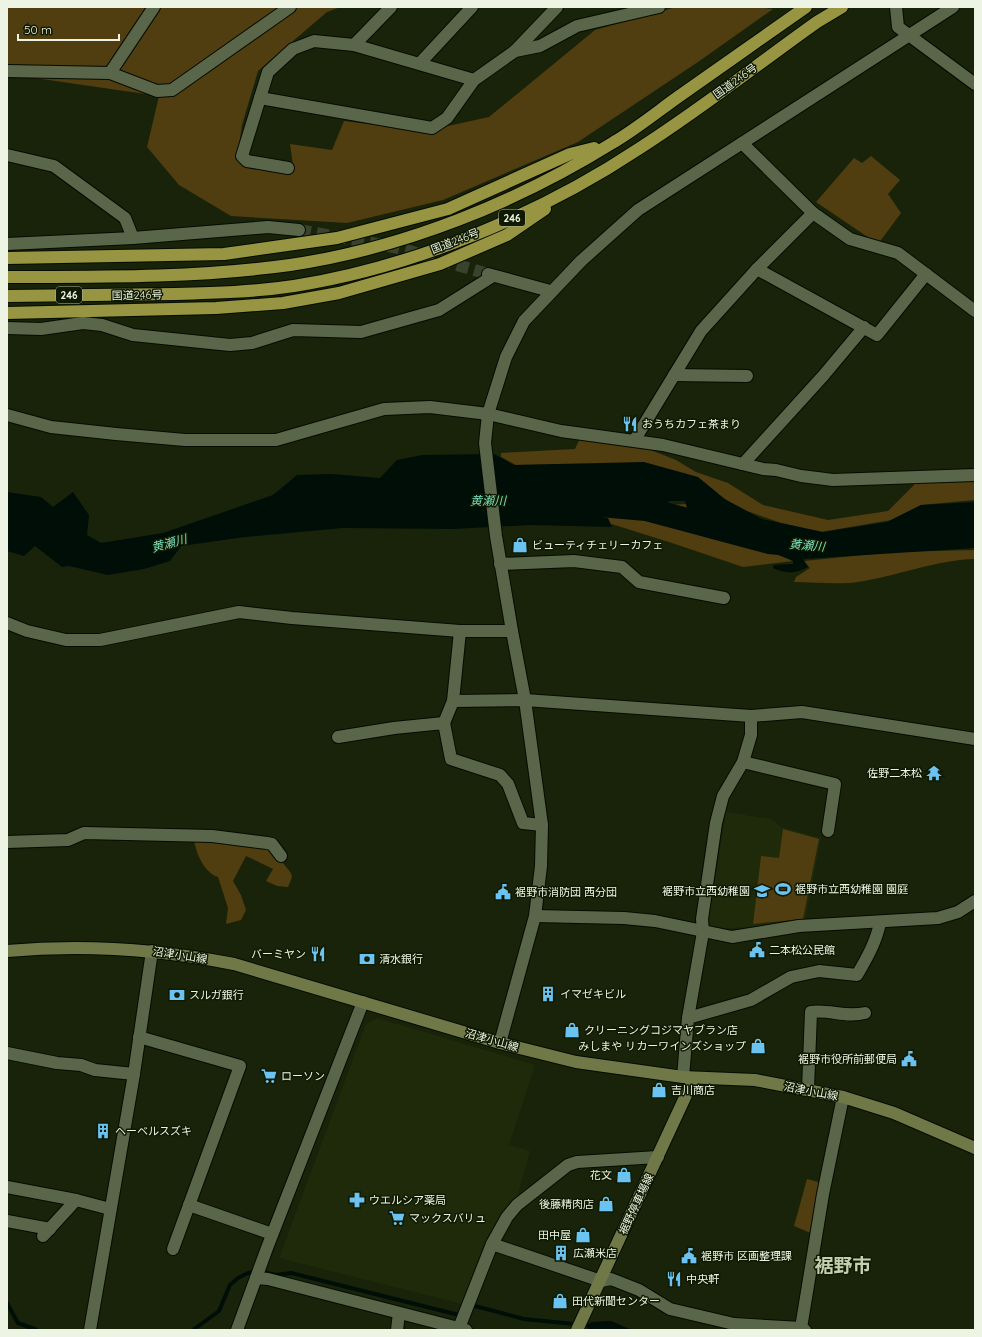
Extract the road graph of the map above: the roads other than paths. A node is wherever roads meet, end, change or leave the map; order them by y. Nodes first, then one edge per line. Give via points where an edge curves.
1 (154, 7) edge
2 (290, 7) edge
3 (392, 7) edge
4 (472, 7) edge
5 (558, 7) edge
6 (659, 7) edge
7 (806, 7) edge
8 (842, 7) edge
9 (896, 7) edge
10 (953, 7) edge
11 (910, 36) junction
12 (354, 45) junction
13 (515, 51) junction
14 (420, 63) junction
15 (7, 71) edge
16 (110, 73) junction
17 (474, 80) junction
18 (975, 84) edge
19 (260, 98) junction
20 (742, 143) junction
21 (609, 144) junction
22 (7, 156) edge
23 (288, 168) dead end
24 (584, 182) junction
25 (813, 213) junction
26 (299, 230) tunnel mouth
27 (134, 238) junction
28 (7, 244) edge
29 (7, 258) edge
30 (757, 269) junction
31 (926, 274) junction
32 (7, 277) edge
33 (550, 292) junction
34 (7, 296) edge
35 (975, 311) edge
36 (7, 313) edge
37 (864, 327) junction
38 (7, 328) edge
39 (674, 375) junction
40 (747, 376) dead end
41 (488, 414) junction
42 (7, 415) edge
43 (634, 441) junction
44 (743, 464) junction
45 (975, 475) edge
46 (500, 564) junction
47 (724, 598) dead end
48 (7, 623) edge
49 (460, 631) junction
50 (512, 631) junction
51 (525, 700) junction
52 (453, 701) junction
53 (751, 716) junction
54 (444, 723) junction
55 (338, 737) dead end
56 (975, 739) edge
57 (743, 762) junction
58 (542, 825) junction
59 (828, 831) dead end
60 (7, 842) edge
61 (280, 856) dead end
62 (975, 901) edge
63 (535, 916) junction
64 (880, 923) junction
65 (703, 932) junction
66 (7, 951) edge
67 (152, 951) junction
68 (363, 1002) junction
69 (865, 1013) dead end
70 (688, 1018) junction
71 (139, 1037) junction
72 (500, 1043) junction
73 (7, 1053) edge
74 (134, 1074) junction
75 (688, 1078) junction
76 (808, 1090) junction
77 (843, 1097) junction
78 (975, 1148) edge
79 (658, 1158) junction
80 (7, 1187) edge
81 (76, 1200) junction
82 (189, 1205) junction
83 (110, 1209) junction
84 (7, 1221) edge
85 (272, 1234) junction
86 (492, 1244) junction
87 (173, 1249) dead end
88 (256, 1278) junction
89 (601, 1281) junction
90 (399, 1313) junction
91 (90, 1329) edge
92 (463, 1329) edge
93 (803, 1329) edge
94 (237, 1330) edge
95 (397, 1330) edge
96 (577, 1330) edge

1 - 16 street
2 - 16 street via 172,90 157,91
3 - 12 street
4 - 14 street
5 - 13 street
6 - 13 street via 577,26 540,46
7 - 21 highway, 国道246号 / 246
8 - 24 highway, 国道246号 / 246 via 817,22 640,148
9 - 11 street via 898,27
10 - 11 street
11 - 18 street
11 - 20 street
12 - 14 street
12 - 19 street via 314,41 294,49 268,72
13 - 17 street
14 - 17 street
15 - 16 street
17 - 19 street via 448,118 432,128
19 - 23 street via 242,156 247,161
20 - 25 street
20 - 33 street via 638,210
21 - 29 highway via 570,154 448,209 337,238 224,254
21 - 32 highway, 国道246号 / 246 via 500,203 430,230 360,251 290,264 225,271 131,276
22 - 27 street via 54,166 125,218
24 - 34 highway, 国道246号 / 246 via 512,218 437,249 365,271 286,286 227,292
24 - 36 highway via 507,235 440,264 339,293 282,303 216,308
25 - 30 street
25 - 31 street via 850,239 898,253
26 - 27 street via 268,227
27 - 28 street
30 - 37 street
30 - 39 street via 701,331
31 - 35 street
31 - 37 street via 877,335
33 - 38 street via 491,275 439,310 361,332 294,330 252,343 230,345 133,335 102,325 83,323 41,329
33 - 41 street via 524,321 506,357
37 - 44 street
39 - 40 street
39 - 43 street
41 - 42 street via 430,407 384,409 276,440 185,440 131,436 51,427
41 - 43 street via 561,431
41 - 46 street via 485,443
43 - 44 street via 663,445
44 - 45 street via 833,480
46 - 47 street via 574,561 622,567 639,582
46 - 50 street
48 - 49 street via 27,631 66,640 100,640 239,612
49 - 50 street
49 - 52 street
50 - 51 street
51 - 52 street
51 - 53 street
51 - 58 street
52 - 54 street
53 - 56 street via 802,712
53 - 57 street via 751,735
54 - 55 street
54 - 58 street via 451,759 500,775 508,784 523,823
57 - 59 street via 835,784
57 - 65 street via 723,796 716,823 702,919
58 - 63 street via 541,866
60 - 61 street via 68,840 84,833 212,836 245,838 272,844
62 - 64 street via 958,912 938,918
63 - 65 street via 656,921
63 - 72 street
64 - 65 street via 799,926 732,937
64 - 70 street via 874,944 857,975 819,972 791,977 751,1000
65 - 70 street
66 - 67 main road, 沼津小山線 via 74,947
67 - 68 main road, 沼津小山線 via 234,964
67 - 71 street
68 - 72 main road, 沼津小山線
68 - 85 street
69 - 76 street via 854,1016 823,1010 810,1012
70 - 75 street
71 - 74 street
71 - 82 street via 240,1066
72 - 75 main road, 沼津小山線 via 576,1062
73 - 74 street via 81,1065 95,1070
74 - 83 street
75 - 76 main road, 沼津小山線 via 755,1080
75 - 79 main road, 裾野停車場線
76 - 77 main road, 沼津小山線
77 - 78 main road, 沼津小山線 via 894,1113
77 - 93 street via 826,1178
79 - 86 street via 577,1162 568,1165 517,1205
79 - 89 main road, 裾野停車場線
80 - 81 street
81 - 83 street
81 - 84 street via 46,1233
82 - 85 street
82 - 87 street
83 - 91 street
85 - 88 street
86 - 89 street
86 - 92 street
88 - 90 street
88 - 94 street
89 - 93 street via 612,1279 639,1290 670,1309 734,1324
89 - 96 main road, 裾野停車場線
90 - 92 street
90 - 95 street

